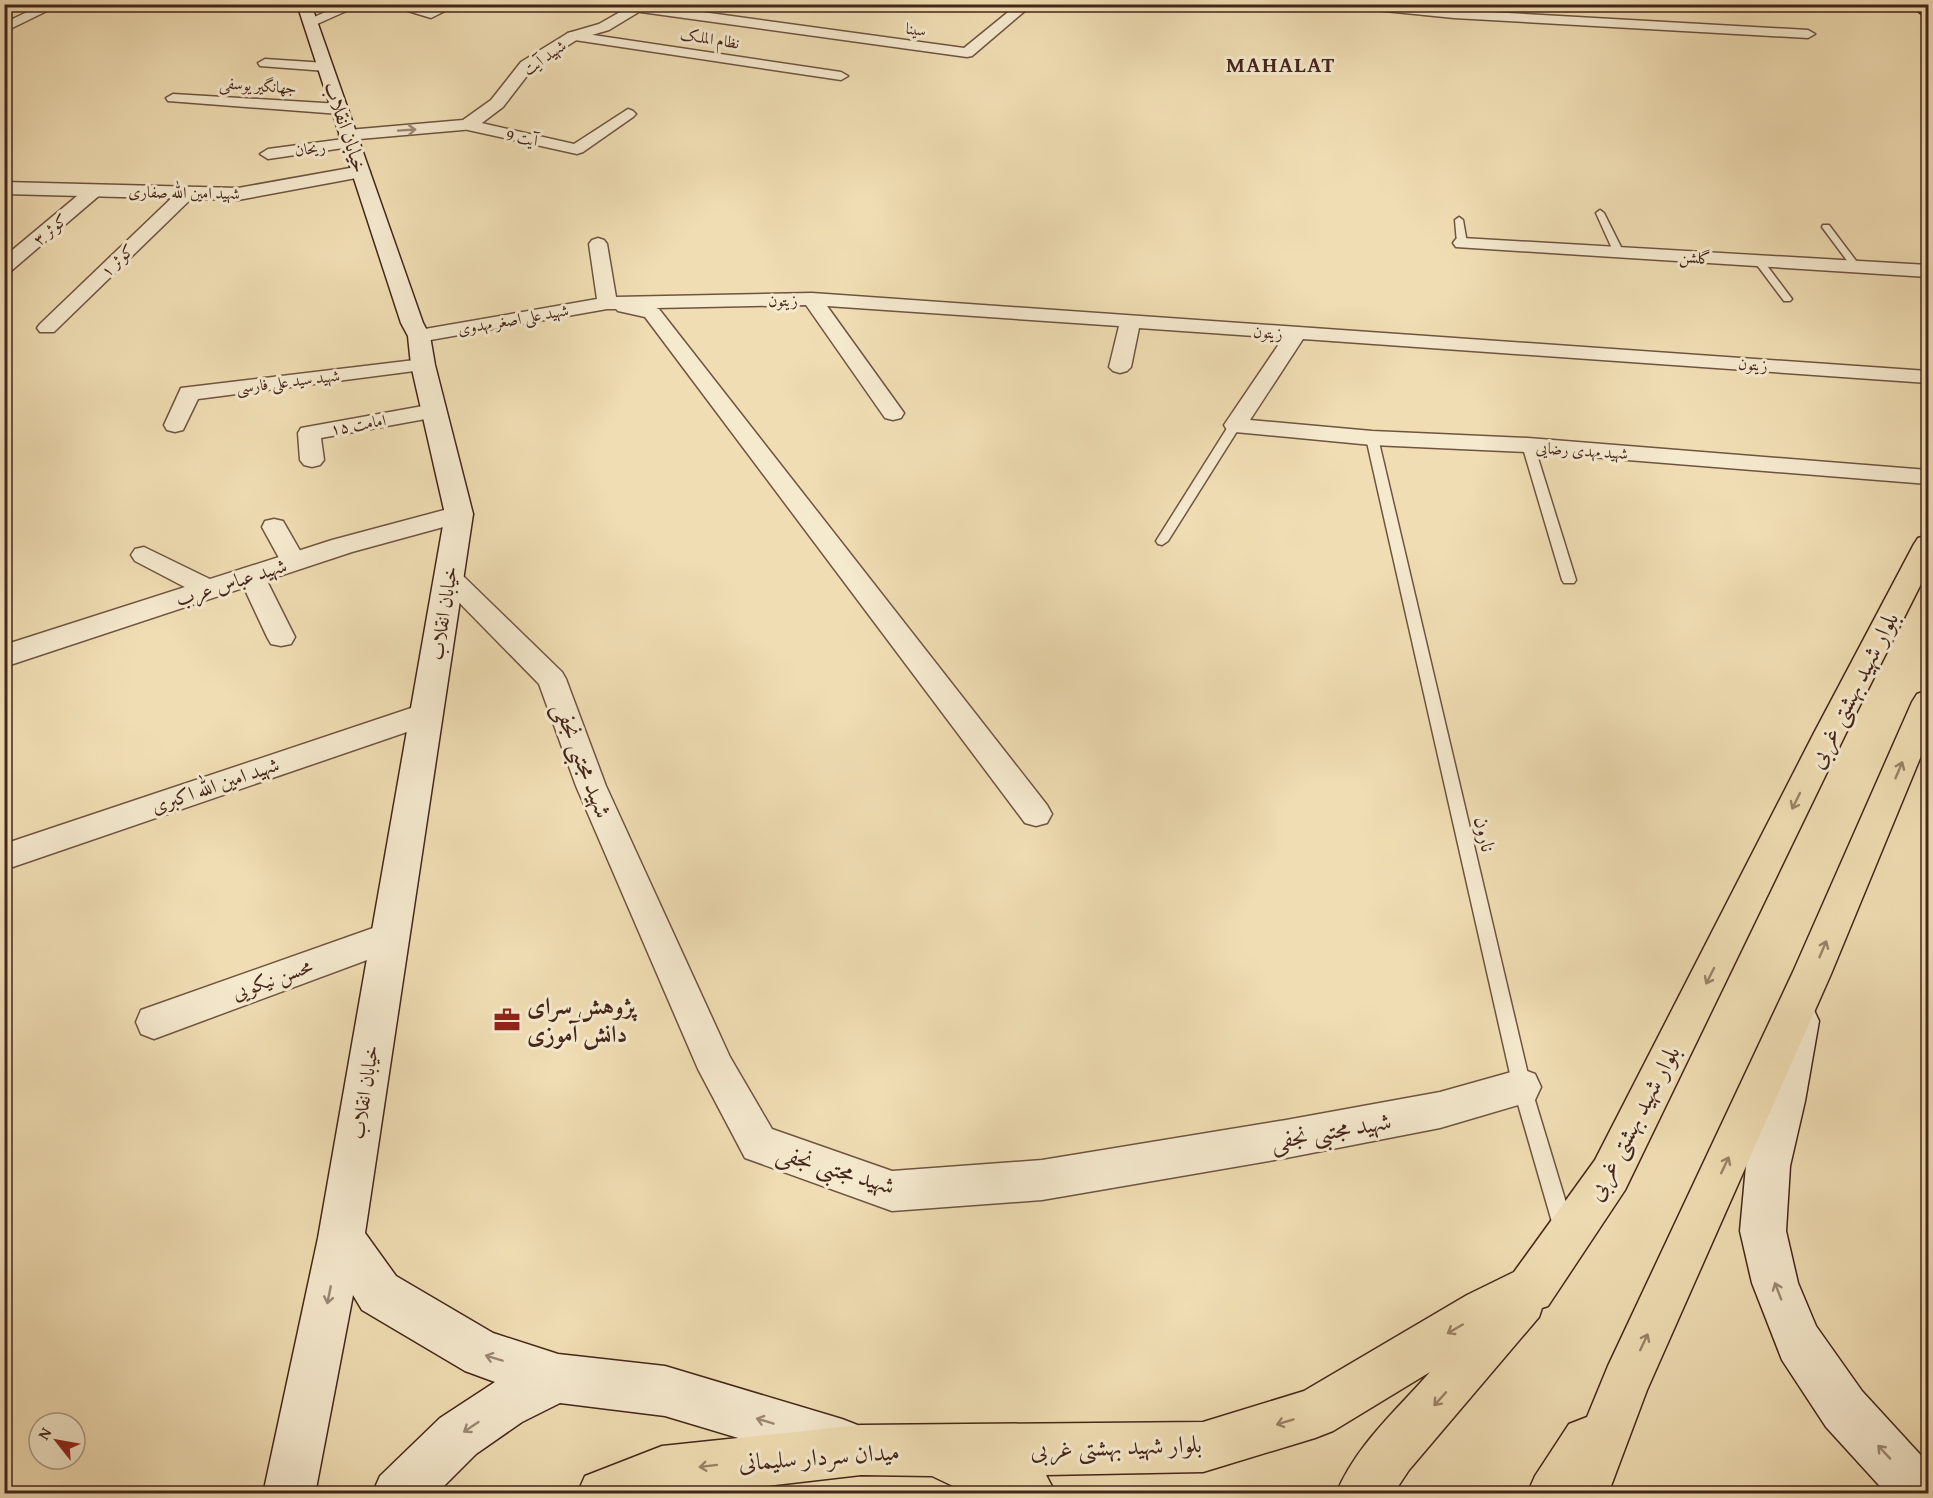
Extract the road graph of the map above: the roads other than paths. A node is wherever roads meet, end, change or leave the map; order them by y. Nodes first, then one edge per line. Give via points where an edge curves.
1 (55, 4) edge
2 (356, 4) edge
3 (391, 4) edge
4 (453, 4) edge
5 (1027, 4) edge
6 (1355, 4) edge
7 (1916, 4) edge
8 (1369, 5) edge
9 (643, 6) edge
10 (1450, 9) edge
11 (1611, 11) dead end
12 (1695, 11) dead end
13 (1929, 12) edge
14 (307, 13) edge
15 (1622, 25) junction
16 (5, 28) edge
17 (1718, 30) junction
18 (1808, 34) dead end
19 (573, 36) junction
20 (265, 63) dead end
21 (326, 67) junction
22 (841, 76) dead end
23 (173, 98) dead end
24 (628, 114) dead end
25 (468, 125) junction
26 (347, 129) junction
27 (268, 154) dead end
28 (361, 172) junction
29 (4, 188) edge
30 (95, 190) junction
31 (187, 193) junction
32 (1600, 213) dead end
33 (1459, 220) dead end
34 (1826, 227) dead end
35 (1462, 243) joint
36 (598, 244) dead end
37 (1619, 253) junction
38 (1759, 261) junction
39 (4, 267) edge
40 (1857, 267) junction
41 (1929, 271) edge
42 (812, 299) junction
43 (1787, 299) dead end
44 (607, 303) junction
45 (1130, 322) junction
46 (47, 328) dead end
47 (1296, 334) junction
48 (419, 336) junction
49 (423, 365) junction
50 (1120, 367) dead end
51 (1929, 377) edge
52 (434, 411) junction
53 (893, 413) dead end
54 (175, 425) dead end
55 (1235, 425) junction
56 (1372, 438) junction
57 (1528, 446) junction
58 (312, 460) dead end
59 (1929, 477) edge
60 (459, 514) junction
61 (274, 527) dead end
62 (1161, 541) dead end
63 (1929, 544) edge
64 (144, 555) dead end
65 (293, 561) junction
66 (251, 575) junction
67 (449, 577) junction
68 (1569, 580) dead end
69 (209, 589) junction
70 (281, 637) dead end
71 (4, 656) edge
72 (1929, 702) edge
73 (426, 714) junction
74 (1036, 814) dead end
75 (4, 857) edge
76 (390, 937) junction
77 (1805, 990) junction
78 (154, 1022) dead end
79 (1522, 1087) junction
80 (1566, 1237) junction
81 (341, 1238) junction
82 (1531, 1289) junction
83 (558, 1378) junction
84 (1625, 1383) junction
85 (861, 1450) junction
86 (934, 1451) junction
87 (1922, 1483) edge
88 (289, 1494) edge
89 (398, 1494) edge
90 (603, 1494) edge
91 (1030, 1494) edge
92 (1362, 1494) edge
93 (1553, 1494) edge
94 (1581, 1494) edge

1 - 16 street
2 - 14 street
3 - 4 street via 431,14
5 - 9 street, سینا via 967,53
6 - 8 street
7 - 13 main road
8 - 10 street
9 - 19 main road, شهید آیت via 604,27
10 - 15 street
11 - 15 street
12 - 17 street
14 - 21 main road, خیابان انقلاب
15 - 17 street
17 - 18 street
19 - 22 street, نظام الملک
19 - 25 main road, شهید آیت via 527,65 497,103
20 - 21 street
21 - 26 main road, خیابان انقلاب
23 - 26 street, جهانگیر یوسفی
24 - 25 street, آیت 9 via 577,148
26 -> 25 main road
26 - 27 street, ریحان
26 - 28 main road, خیابان انقلاب
28 - 31 main road, شهید امین الله صفاری via 238,194
28 - 48 main road, خیابان انقلاب
29 - 30 main road, شهید امین الله صفاری
30 - 31 main road, شهید امین الله صفاری
30 - 39 street, کوثر ۳
31 - 46 street, کوثر ۱
32 - 37 lane
33 - 35 lane
34 - 40 lane
35 - 37 street, گلشن
36 - 44 street
37 - 38 street, گلشن
38 - 40 street, گلشن
38 - 43 lane
40 - 41 street, گلشن
42 - 44 street, زیتون
42 - 45 street, زیتون
42 - 53 street
44 - 48 street, شهید علی اصغر مهدوی
44 - 74 street via 652,313
45 - 47 street, زیتون
45 - 50 street
47 - 51 street, زیتون
47 - 55 street
48 - 49 main road, خیابان انقلاب
49 - 52 main road, خیابان انقلاب
49 - 54 street, شهید سید علی فارسی via 189,393
52 - 58 street, امامت ۱۵ via 309,432
52 - 60 main road, خیابان انقلاب
55 - 56 street, شهید مهدی رضایی
55 - 62 lane
56 - 57 street, شهید مهدی رضایی
56 - 79 lane, نارون
57 - 59 street, شهید مهدی رضایی
57 - 68 lane
60 - 65 main road, شهید عباس عرب
60 - 67 main road, خیابان انقلاب
61 - 65 street
63 -> 80 main road, بلوار شهید بهشتی غربی via 1830,733 1610,1175
64 - 69 street
65 - 66 main road, شهید عباس عرب
66 - 69 main road, شهید عباس عرب
66 - 70 street
67 - 73 main road, خیابان انقلاب
67 - 79 street, شهید مجتبی نجفی via 552,679 591,786 717,1069 759,1144 892,1191 1042,1180 1440,1110
69 - 71 main road, شهید عباس عرب
77 -> 72 main road
73 - 75 street, شهید امین الله اکبری
73 - 76 main road, خیابان انقلاب
76 - 78 street, محسن نیکویی
76 - 81 main road, خیابان انقلاب
84 -> 77 main road
87 -> 77 main road via 1844,1409 1799,1343 1775,1283 1763,1232 1768,1166
79 - 80 lane, نارون
80 - 82 main road, بلوار شهید بهشتی غربی
83 -> 81 main road via 482,1354 379,1293
81 -> 88 main road, خیابان انقلاب
82 -> 86 main road, بلوار شهید بهشتی غربی via 1465,1323 1315,1413 1203,1447
82 -> 92 main road via 1391,1452
85 -> 83 main road via 665,1391
83 -> 89 main road via 504,1404 458,1436
84 - 93 main road
84 - 94 main road
85 - 86 main road, میدان سردار سلیمانی
85 -> 90 main road, میدان سردار سلیمانی via 662,1472
86 - 91 main road, میدان سردار سلیمانی

